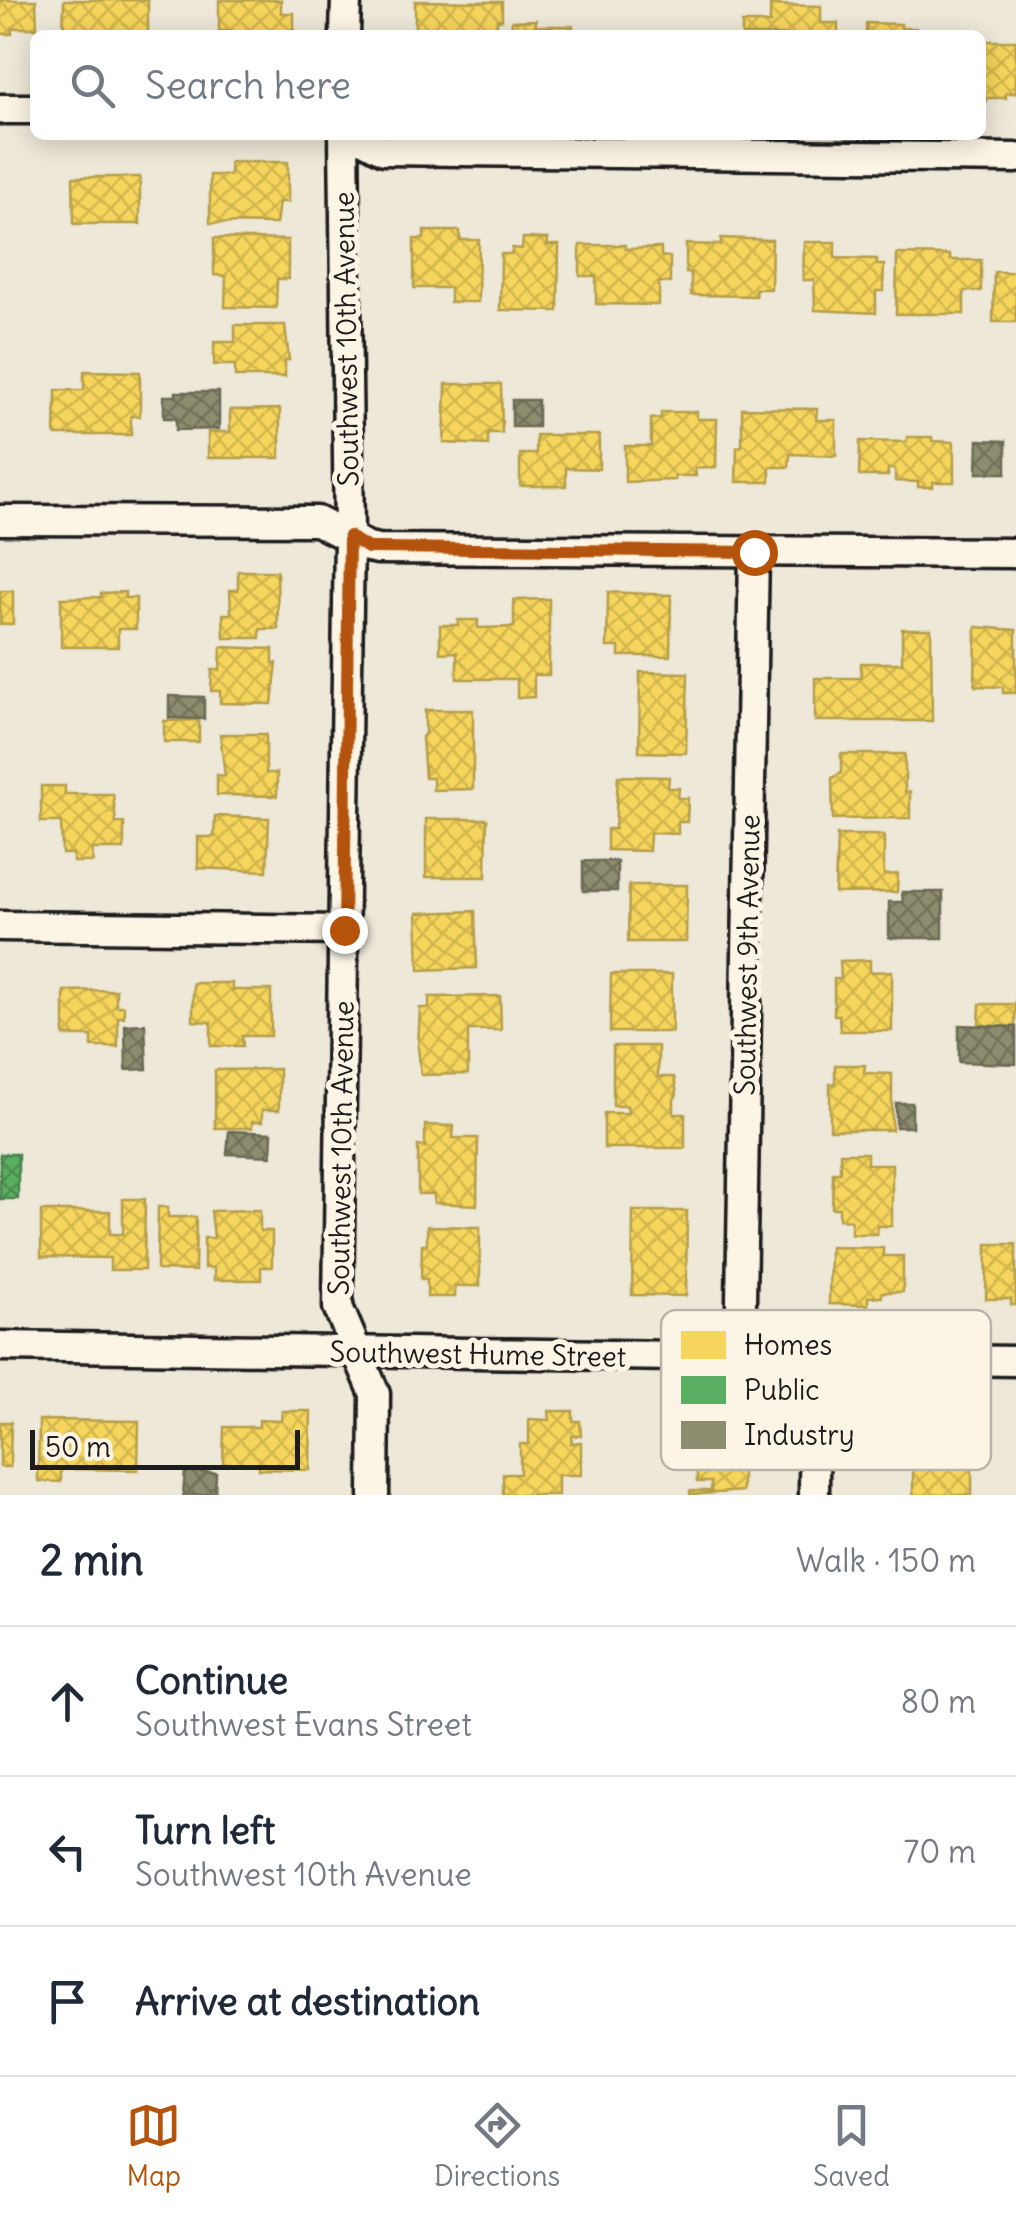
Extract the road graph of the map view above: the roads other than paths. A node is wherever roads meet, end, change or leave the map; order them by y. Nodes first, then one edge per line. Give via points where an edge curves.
1 (346, 0) edge
2 (345, 30) edge
3 (0, 109) edge
4 (30, 109) edge
5 (344, 140) edge
6 (365, 140) edge
7 (1016, 158) edge
8 (0, 520) edge
9 (349, 536) junction
10 (754, 552) junction
11 (1016, 553) edge
12 (0, 926) edge
13 (344, 930) junction
14 (741, 1310) edge
15 (0, 1346) edge
16 (357, 1352) junction
17 (661, 1358) edge
18 (991, 1361) edge
19 (1016, 1361) edge
20 (814, 1470) edge
21 (374, 1495) edge
22 (814, 1495) edge

1 - 2 street
3 - 4 street
5 - 9 street, Southwest 10th Avenue
6 - 7 street via 384,150
8 - 9 street via 316,521
9 - 10 street via 368,548
9 - 13 street, Southwest 10th Avenue
10 - 11 street
10 - 14 street, Southwest 9th Avenue
12 - 13 street
13 - 16 street, Southwest 10th Avenue via 338,1307
15 - 16 street, Southwest Hume Street
16 - 17 street, Southwest Hume Street
16 - 21 street, Southwest 10th Avenue via 374,1394
18 - 19 street, Southwest Hume Street
20 - 22 street

